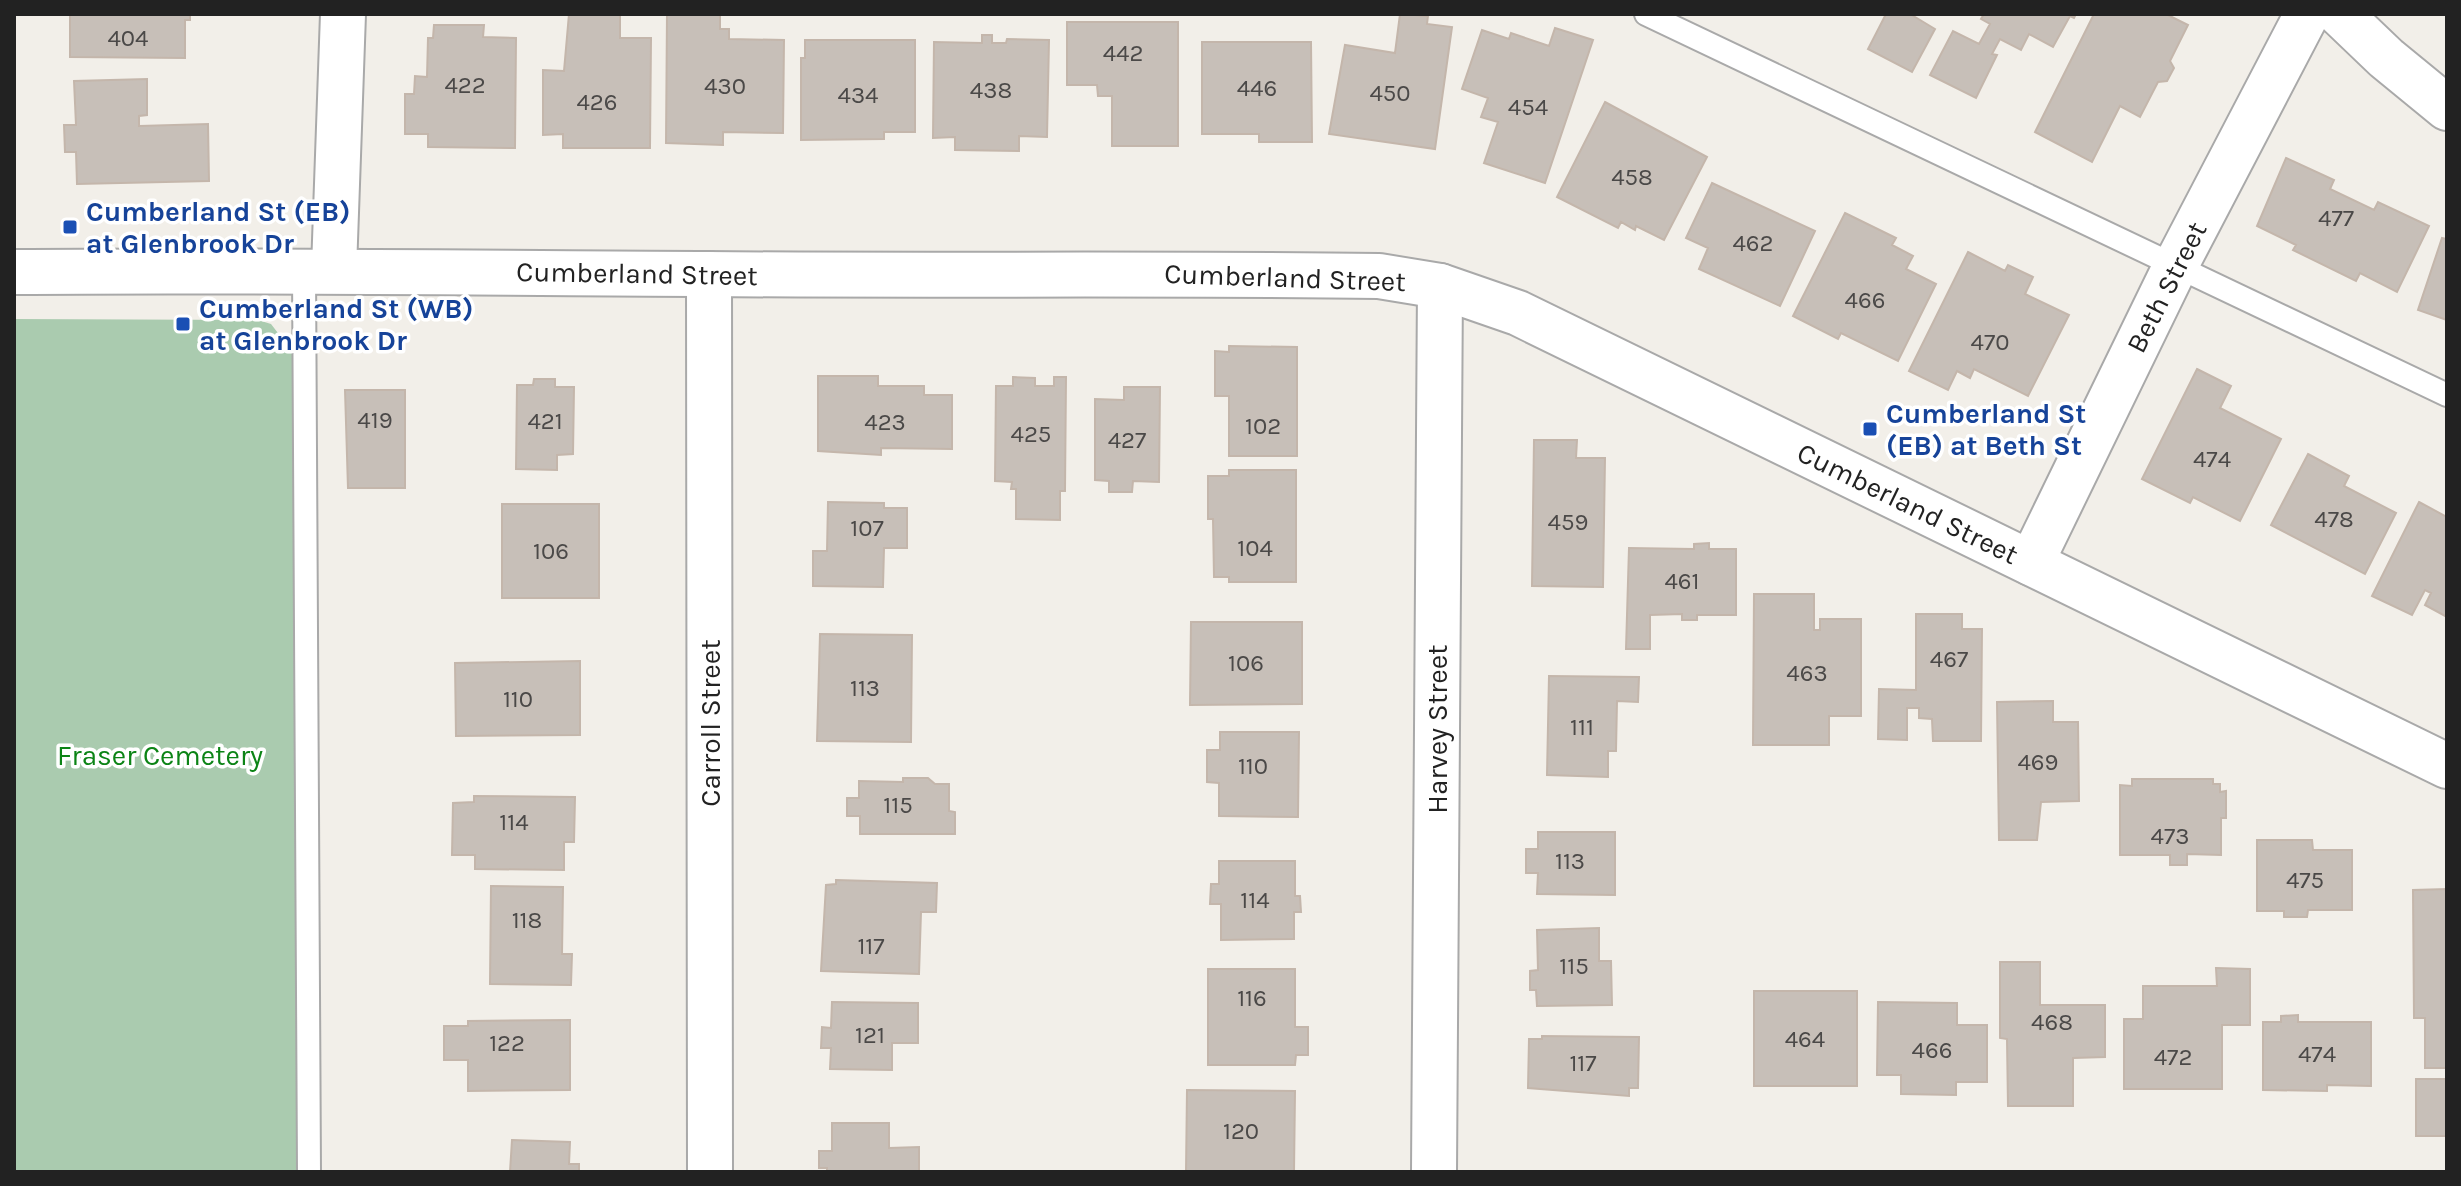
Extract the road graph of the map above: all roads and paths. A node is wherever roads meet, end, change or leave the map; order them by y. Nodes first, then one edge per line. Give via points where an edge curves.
1 (343, 14) edge
2 (1646, 14) edge
3 (2307, 14) edge
4 (2340, 14) edge
5 (2447, 108) edge
6 (2177, 263) junction
7 (319, 269) junction
8 (14, 272) edge
9 (709, 274) junction
10 (1440, 286) junction
11 (2447, 395) edge
12 (2031, 563) junction
13 (2447, 766) edge
14 (309, 1172) edge
15 (710, 1172) edge
16 (1434, 1172) edge

1 - 7 street
2 - 6 lane
3 - 6 street, Beth Street
4 - 5 street
6 - 11 lane
6 - 12 street, Beth Street
7 - 8 street, Cumberland Street
7 - 9 street, Cumberland Street
7 - 14 lane
9 - 10 street, Cumberland Street via 1379,276
9 - 15 street, Carroll Street
10 - 12 street, Cumberland Street via 1518,313
10 - 16 street, Harvey Street
12 - 13 street, Cumberland Street

